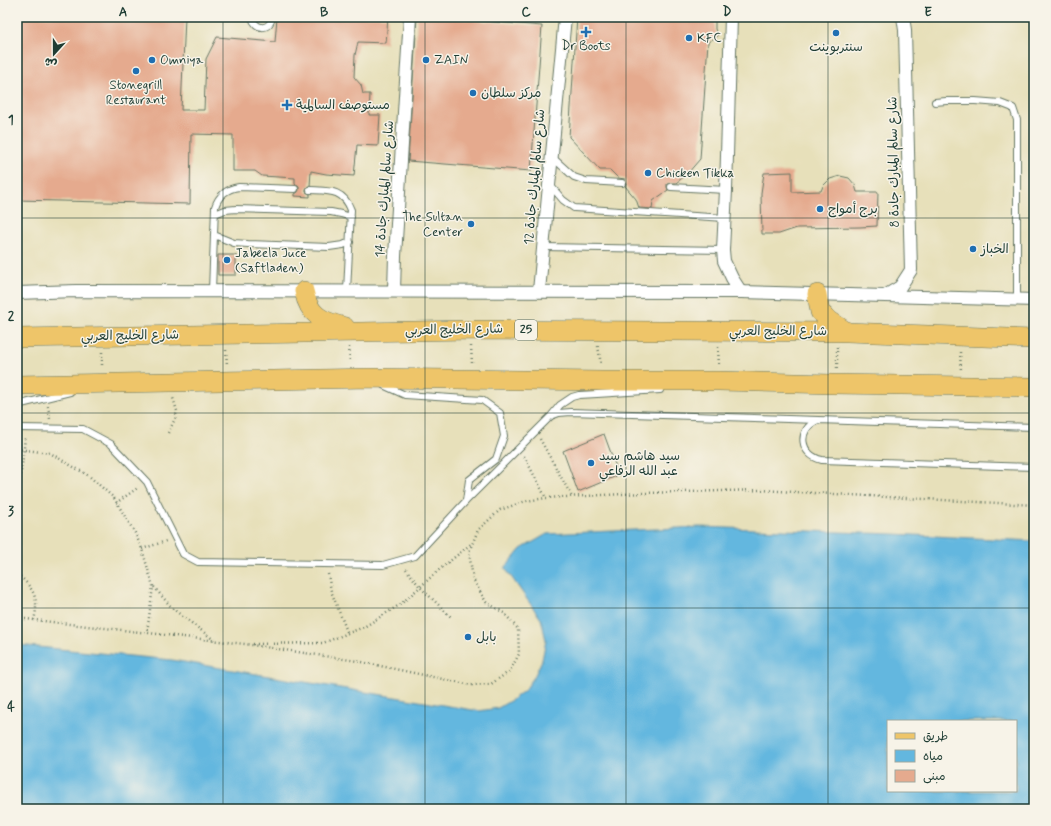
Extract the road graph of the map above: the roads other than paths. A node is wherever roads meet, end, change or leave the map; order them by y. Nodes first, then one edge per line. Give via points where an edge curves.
1 (252, 17) edge
2 (272, 17) edge
3 (410, 17) edge
4 (564, 17) edge
5 (731, 17) edge
6 (903, 17) edge
7 (935, 102) dead end
8 (552, 157) junction
9 (622, 183) dead end
10 (549, 184) junction
11 (671, 187) dead end
12 (295, 189) dead end
13 (310, 190) dead end
14 (726, 190) junction
15 (215, 214) junction
16 (351, 217) junction
17 (725, 218) junction
18 (214, 235) junction
19 (350, 242) junction
20 (543, 247) junction
21 (722, 250) junction
22 (212, 291) junction
23 (304, 291) junction
24 (346, 291) junction
25 (394, 291) junction
26 (539, 291) junction
27 (741, 292) junction
28 (17, 293) edge
29 (817, 294) junction
30 (885, 296) junction
31 (1018, 299) junction
32 (1034, 300) edge
33 (841, 331) junction
34 (356, 332) junction
35 (17, 338) edge
36 (1034, 339) edge
37 (360, 378) junction
38 (719, 381) junction
39 (101, 384) junction
40 (17, 386) edge
41 (1034, 387) edge
42 (693, 388) dead end
43 (664, 390) dead end
44 (17, 406) edge
45 (551, 416) junction
46 (818, 420) junction
47 (1034, 427) edge
48 (17, 428) edge
49 (1034, 467) edge
50 (466, 501) junction

1 - 2 lane via 258,27 270,24
3 - 25 street, شارع سالم المبارك جادة 14
4 - 8 street, شارع سالم المبارك جادة 12
5 - 14 street
6 - 30 street, شارع سالم المبارك جادة 8 via 911,270 900,287
7 - 31 lane via 1000,103 1014,108
8 - 9 lane via 574,177 586,181
8 - 10 street, شارع سالم المبارك جادة 12
10 - 17 lane via 562,200 574,208
10 - 20 street, شارع سالم المبارك جادة 12
11 - 14 lane
12 - 15 lane via 232,188 217,201
13 - 16 lane via 330,191 344,197 351,210
14 - 17 street
15 - 16 lane via 225,210 244,209 330,212
15 - 18 lane
16 - 19 lane
17 - 21 street
18 - 19 lane via 234,243 248,244 329,248
18 - 22 lane
19 - 24 lane
20 - 21 lane
20 - 26 street, شارع سالم المبارك جادة 12
21 - 27 street via 724,261
22 - 23 street
22 - 28 street
23 - 24 street
23 - 34 main road via 306,301 317,316
24 - 25 street
25 - 26 street
26 - 27 street
27 - 29 street
29 - 30 street
29 - 33 main road via 820,312
30 - 31 street
31 - 32 street
33 - 34 main road, شارع الخليج العربي / 25
33 - 36 main road, شارع الخليج العربي / 25
34 - 35 main road, شارع الخليج العربي / 25
37 - 38 main road
37 - 39 main road
37 - 50 lane via 405,395 482,400 500,413 504,436 496,459 469,480
38 - 41 main road
38 - 42 lane
39 - 40 main road
39 - 44 lane
43 - 45 lane via 580,395 565,401
45 - 46 lane via 571,412
45 - 50 lane
46 - 47 lane
46 - 49 lane via 808,426 803,442 808,452 817,459
48 - 50 lane via 83,429 111,444 147,482 182,554 198,562 383,565 415,556

